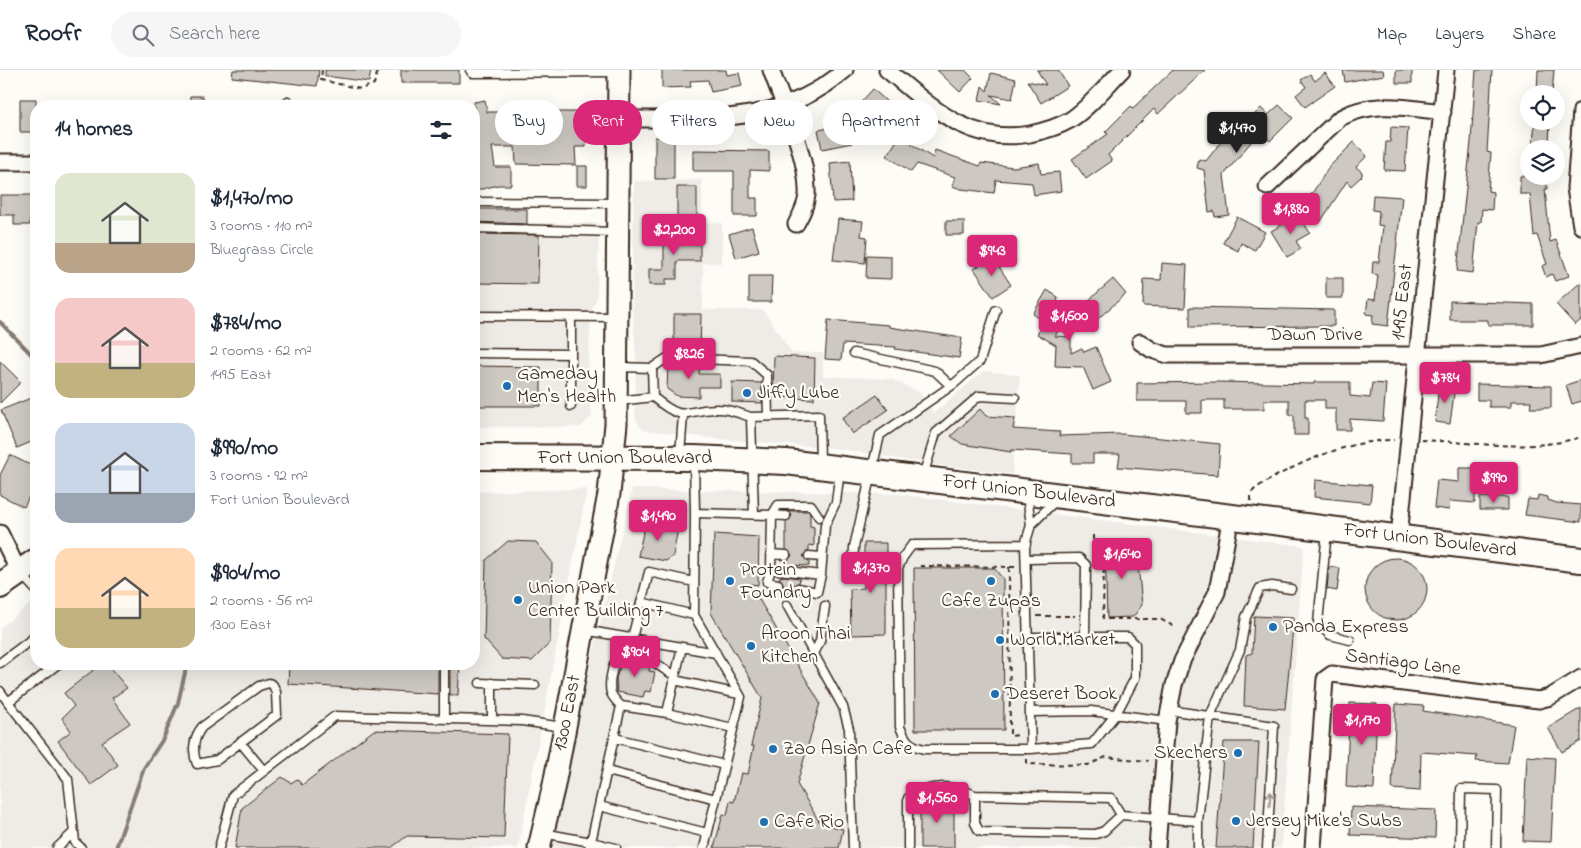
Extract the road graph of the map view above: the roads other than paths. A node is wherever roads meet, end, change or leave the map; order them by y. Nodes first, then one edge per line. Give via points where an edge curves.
1 (470, 70) edge
2 (771, 70) edge
3 (845, 70) edge
4 (887, 70) edge
5 (1122, 70) edge
6 (1446, 70) edge
7 (620, 71) edge
8 (619, 100) edge
9 (782, 100) edge
10 (798, 100) edge
11 (1581, 111) edge
12 (1443, 112) junction
13 (745, 116) edge
14 (642, 119) edge
15 (619, 145) edge
16 (797, 145) edge
17 (0, 162) edge
18 (30, 162) edge
19 (1267, 186) dead end
20 (480, 202) edge
21 (618, 203) junction
22 (796, 224) dead end
23 (1581, 226) edge
24 (480, 228) edge
25 (617, 232) junction
26 (996, 310) dead end
27 (480, 316) edge
28 (571, 317) junction
29 (616, 317) junction
30 (1140, 342) dead end
31 (1581, 346) edge
32 (480, 353) edge
33 (854, 353) dead end
34 (571, 354) junction
35 (1418, 355) junction
36 (617, 368) junction
37 (652, 368) junction
38 (951, 386) junction
39 (653, 396) junction
40 (1015, 398) dead end
41 (616, 401) junction
42 (571, 406) dead end
43 (683, 415) junction
44 (768, 416) junction
45 (751, 417) junction
46 (480, 457) edge
47 (613, 458) junction
48 (687, 458) junction
49 (752, 459) junction
50 (830, 467) junction
51 (870, 472) junction
52 (923, 478) junction
53 (1027, 492) junction
54 (1060, 496) junction
55 (695, 513) junction
56 (754, 515) junction
57 (772, 515) junction
58 (786, 516) dead end
59 (1231, 516) junction
60 (810, 517) dead end
61 (823, 517) junction
62 (1031, 525) junction
63 (1327, 528) junction
64 (0, 533) edge
65 (1399, 538) junction
66 (1026, 544) junction
67 (771, 554) junction
68 (786, 555) dead end
69 (0, 556) edge
70 (809, 556) dead end
71 (821, 557) junction
72 (1026, 559) junction
73 (1581, 560) edge
74 (28, 566) edge
75 (771, 569) junction
76 (853, 572) dead end
77 (821, 575) junction
78 (694, 582) junction
79 (778, 584) dead end
80 (0, 586) edge
81 (798, 588) dead end
82 (1291, 589) dead end
83 (641, 602) junction
84 (787, 605) dead end
85 (825, 606) dead end
86 (694, 615) junction
87 (584, 630) junction
88 (1028, 637) junction
89 (1085, 637) junction
90 (632, 638) junction
91 (30, 640) edge
92 (1350, 640) dead end
93 (682, 647) junction
94 (716, 653) junction
95 (814, 654) junction
96 (0, 663) edge
97 (50, 670) edge
98 (444, 670) edge
99 (675, 677) junction
100 (1581, 678) edge
101 (480, 683) dead end
102 (492, 683) junction
103 (535, 685) dead end
104 (0, 691) edge
105 (738, 694) junction
106 (8, 702) junction
107 (621, 706) junction
108 (1030, 712) junction
109 (667, 713) junction
110 (1116, 714) junction
111 (1168, 716) junction
112 (1210, 716) junction
113 (444, 719) junction
114 (492, 720) junction
115 (565, 727) junction
116 (733, 728) junction
117 (615, 738) junction
118 (240, 742) junction
119 (1029, 752) junction
120 (724, 765) junction
121 (606, 770) junction
122 (264, 771) junction
123 (975, 795) junction
124 (716, 799) junction
125 (598, 806) junction
126 (1121, 815) junction
127 (1159, 819) junction
128 (1198, 822) junction
129 (74, 832) junction
130 (707, 833) junction
131 (541, 840) edge
132 (590, 845) edge
133 (57, 848) edge
134 (81, 848) edge
135 (219, 848) edge
136 (616, 848) edge
137 (704, 848) edge
138 (853, 848) edge
139 (908, 848) edge
140 (1157, 848) edge
141 (1198, 848) edge
142 (1267, 848) edge
143 (1313, 848) edge
144 (1460, 848) edge
145 (1496, 848) edge

1 - 7 lane via 472,73
2 - 9 street
3 - 10 street via 816,92
4 - 5 street via 937,111 962,126 988,135 1016,136 1046,131 1070,120
6 - 12 street, 1495 East
7 - 8 main road, 1300 East
11 - 23 street via 1575,188
12 - 19 street via 1381,106 1350,112
12 - 35 street, 1495 East
13 - 14 street
15 - 21 main road, 1300 East
16 - 22 street via 807,194 804,210
17 - 18 street
20 - 21 lane
21 - 25 main road, 1300 East
24 - 25 lane
25 - 29 main road, 1300 East
26 - 38 lane via 980,361
27 - 28 lane
28 - 29 lane
28 - 34 lane
29 - 36 main road, 1300 East
30 - 35 street, Dawn Drive via 1167,355
31 - 35 street, Dawn Drive via 1541,355
32 - 34 lane
33 - 38 lane via 935,372
34 - 42 lane
35 - 65 street, 1495 East
36 - 37 lane
36 - 41 main road, 1300 East
37 - 39 lane
37 - 44 lane via 667,358 751,361 767,375
38 - 51 lane via 880,435
39 - 41 lane
39 - 43 lane via 668,409
40 - 52 lane via 979,396 936,432
41 - 47 main road, 1300 East
43 - 45 lane via 720,408
43 - 48 lane
44 - 45 lane
44 - 50 lane via 819,414
45 - 49 lane
46 - 47 main road, Fort Union Boulevard
47 - 48 main road, Fort Union Boulevard
47 - 87 main road, 1300 East
48 - 49 main road, Fort Union Boulevard
48 - 55 lane
49 - 50 main road, Fort Union Boulevard
49 - 56 lane
50 - 51 main road, Fort Union Boulevard
50 - 61 lane via 836,502
51 - 52 main road, Fort Union Boulevard
51 - 76 lane via 854,546
52 - 53 main road, Fort Union Boulevard
53 - 54 main road, Fort Union Boulevard
53 - 62 lane
54 - 59 main road, Fort Union Boulevard
54 - 62 lane
55 - 56 lane
55 - 78 lane
56 - 57 lane
57 - 58 lane
57 - 61 lane via 778,505 811,505
57 - 67 lane
59 - 63 main road, Fort Union Boulevard
59 - 111 street via 1217,592 1182,660
60 - 61 lane
61 - 71 lane
62 - 66 lane
63 - 65 main road, Fort Union Boulevard
63 - 92 lane via 1318,623 1330,635
64 - 74 street
65 - 73 main road, Fort Union Boulevard
66 - 72 lane
66 - 119 lane via 912,545 907,550 898,568 900,727 910,745 924,749
67 - 68 lane
67 - 75 lane
69 - 74 street
70 - 71 lane
71 - 77 lane
72 - 88 lane
72 - 89 lane via 1079,558 1086,564
74 - 80 main road
75 - 77 lane
75 - 79 lane via 767,582
77 - 81 lane via 817,592
78 - 83 lane via 649,572
78 - 86 lane
82 - 112 lane via 1260,588 1246,617 1240,650
83 - 86 lane
83 - 90 lane
84 - 95 lane
85 - 95 lane via 820,641
86 - 94 lane
87 - 90 lane
87 - 115 main road, 1300 East
88 - 89 lane
88 - 108 lane
89 - 110 lane via 1128,637 1135,644 1135,678
90 - 93 lane
91 - 96 lane
93 - 94 lane
93 - 99 lane
94 - 105 lane
95 - 138 lane via 843,707 849,729
97 - 106 lane
98 - 113 lane
99 - 105 lane
99 - 107 lane via 646,655 622,652 615,660 610,686
99 - 109 lane
100 - 143 street, Santiago Lane via 1539,700 1332,674 1325,679
101 - 102 lane
102 - 103 lane
102 - 114 lane
104 - 106 lane
105 - 116 lane
106 - 129 lane via 68,779
107 - 109 lane
107 - 117 lane
108 - 110 lane
108 - 119 lane
109 - 116 lane
110 - 111 lane
110 - 119 lane via 1092,744
111 - 112 lane
111 - 127 street
112 - 128 lane
142 -> 112 lane via 1274,726
113 - 114 lane
113 - 122 lane via 335,716
114 - 115 lane
115 - 131 main road, 1300 East
116 - 120 lane
117 - 120 lane
117 - 121 lane
118 - 118 lane via 217,760 197,764 196,734 259,686 273,685 277,714
118 - 122 lane
120 - 124 lane
121 - 124 lane
121 - 125 lane
122 - 135 lane via 233,795
123 - 126 lane via 1111,798
123 - 126 lane via 975,823 979,831 984,832 1096,834
123 - 139 lane via 957,788 931,788 922,789 908,798
124 - 130 lane
125 - 130 lane
125 - 132 lane
126 - 127 lane
127 - 128 lane
127 - 140 street
128 - 141 lane
129 - 133 lane
129 - 134 lane via 75,842
130 - 137 lane
131 - 132 lane
132 - 136 lane
144 - 145 lane via 1461,789 1497,790

